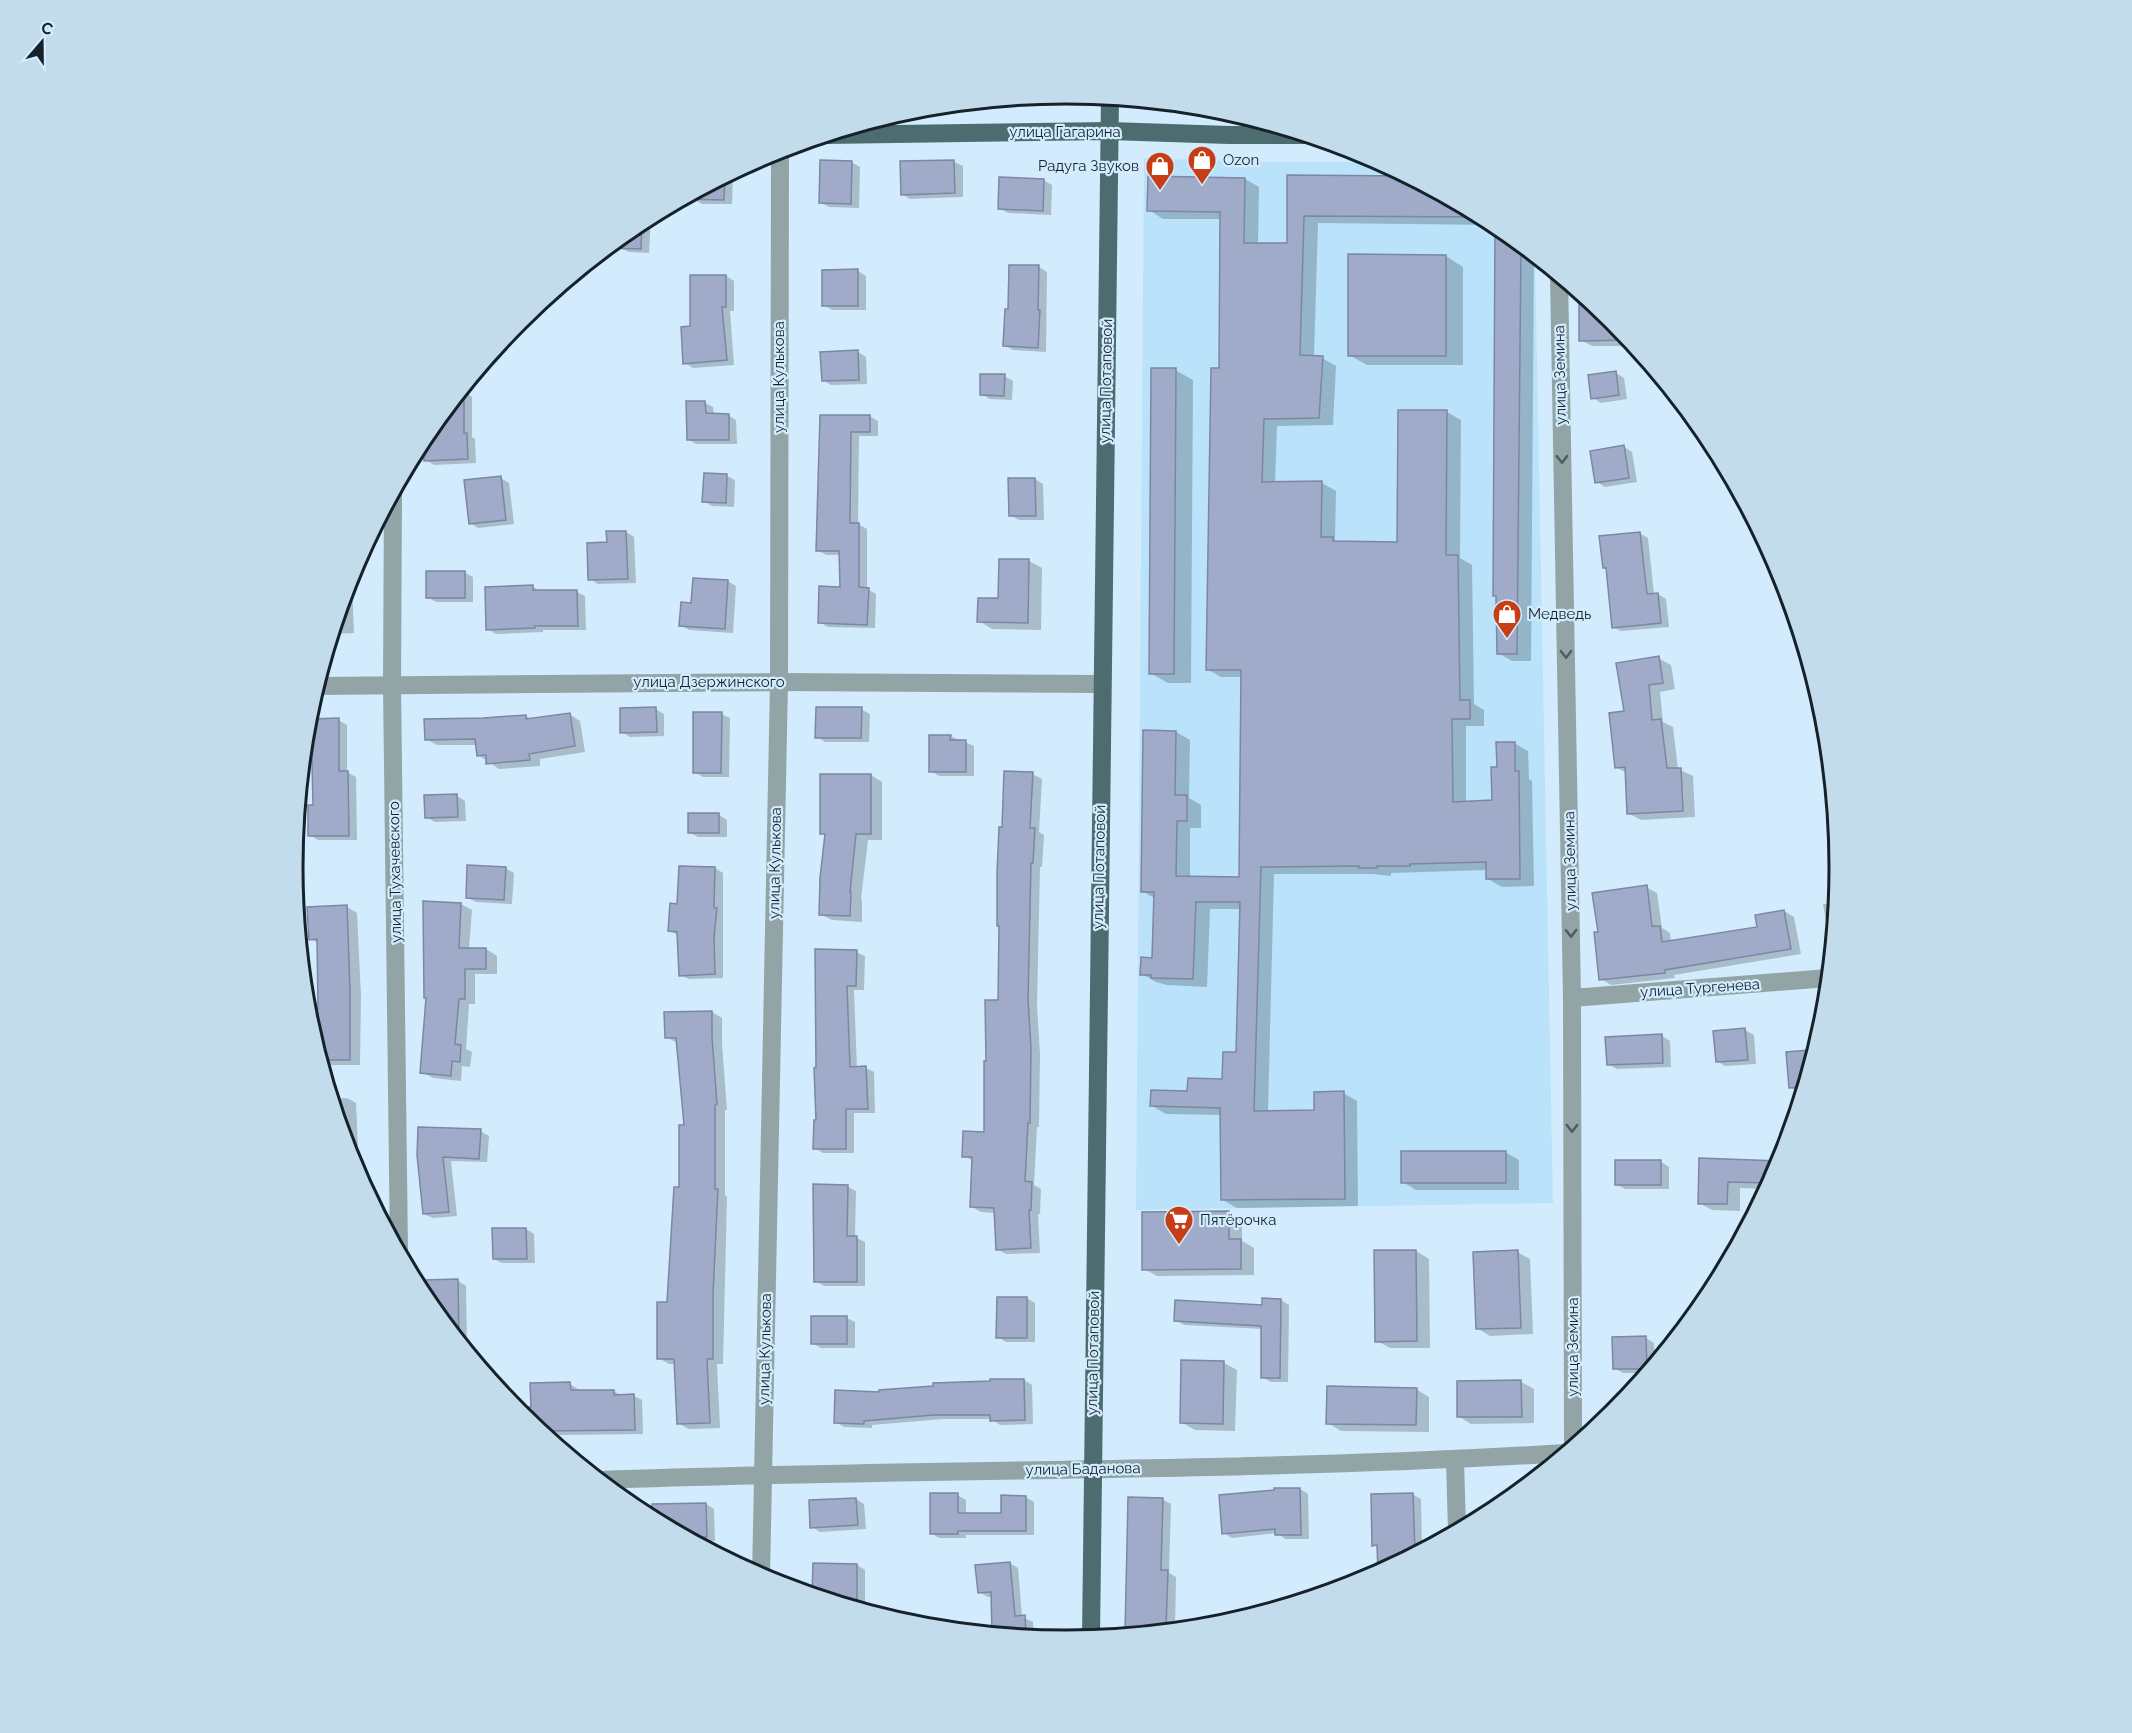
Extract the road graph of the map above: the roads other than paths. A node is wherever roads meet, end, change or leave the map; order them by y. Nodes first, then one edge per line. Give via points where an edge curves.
1 (1110, 105) edge
2 (1110, 131) junction
3 (851, 135) edge
4 (1282, 135) edge
5 (780, 160) edge
6 (1559, 285) edge
7 (393, 508) edge
8 (779, 682) junction
9 (1101, 684) junction
10 (392, 685) junction
11 (325, 686) edge
12 (1820, 979) edge
13 (1572, 998) junction
14 (399, 1236) edge
15 (1573, 1436) edge
16 (1552, 1454) edge
17 (1455, 1460) junction
18 (1092, 1469) junction
19 (762, 1474) junction
20 (612, 1480) edge
21 (1457, 1521) edge
22 (761, 1565) edge
23 (1091, 1629) edge

1 - 2 main road, улица Потаповой
2 - 3 main road, улица Гагарина
2 - 4 main road, улица Гагарина
2 - 9 main road, улица Потаповой
5 - 8 street, улица Кулькова
6 -> 13 street, улица Земина
7 - 10 street, улица Тухачевского
8 - 9 street, улица Дзержинского
8 - 10 street, улица Дзержинского
8 - 19 street, улица Кулькова
9 - 18 main road, улица Потаповой
10 - 11 street, улица Дзержинского
10 - 14 street, улица Тухачевского
12 - 13 street, улица Тургенева
13 -> 15 street, улица Земина
16 - 17 street, улица Баданова
17 - 18 street, улица Баданова
17 - 21 street
18 - 19 street, улица Баданова
18 - 23 main road, улица Потаповой
19 - 20 street, улица Баданова
19 - 22 street, улица Кулькова

